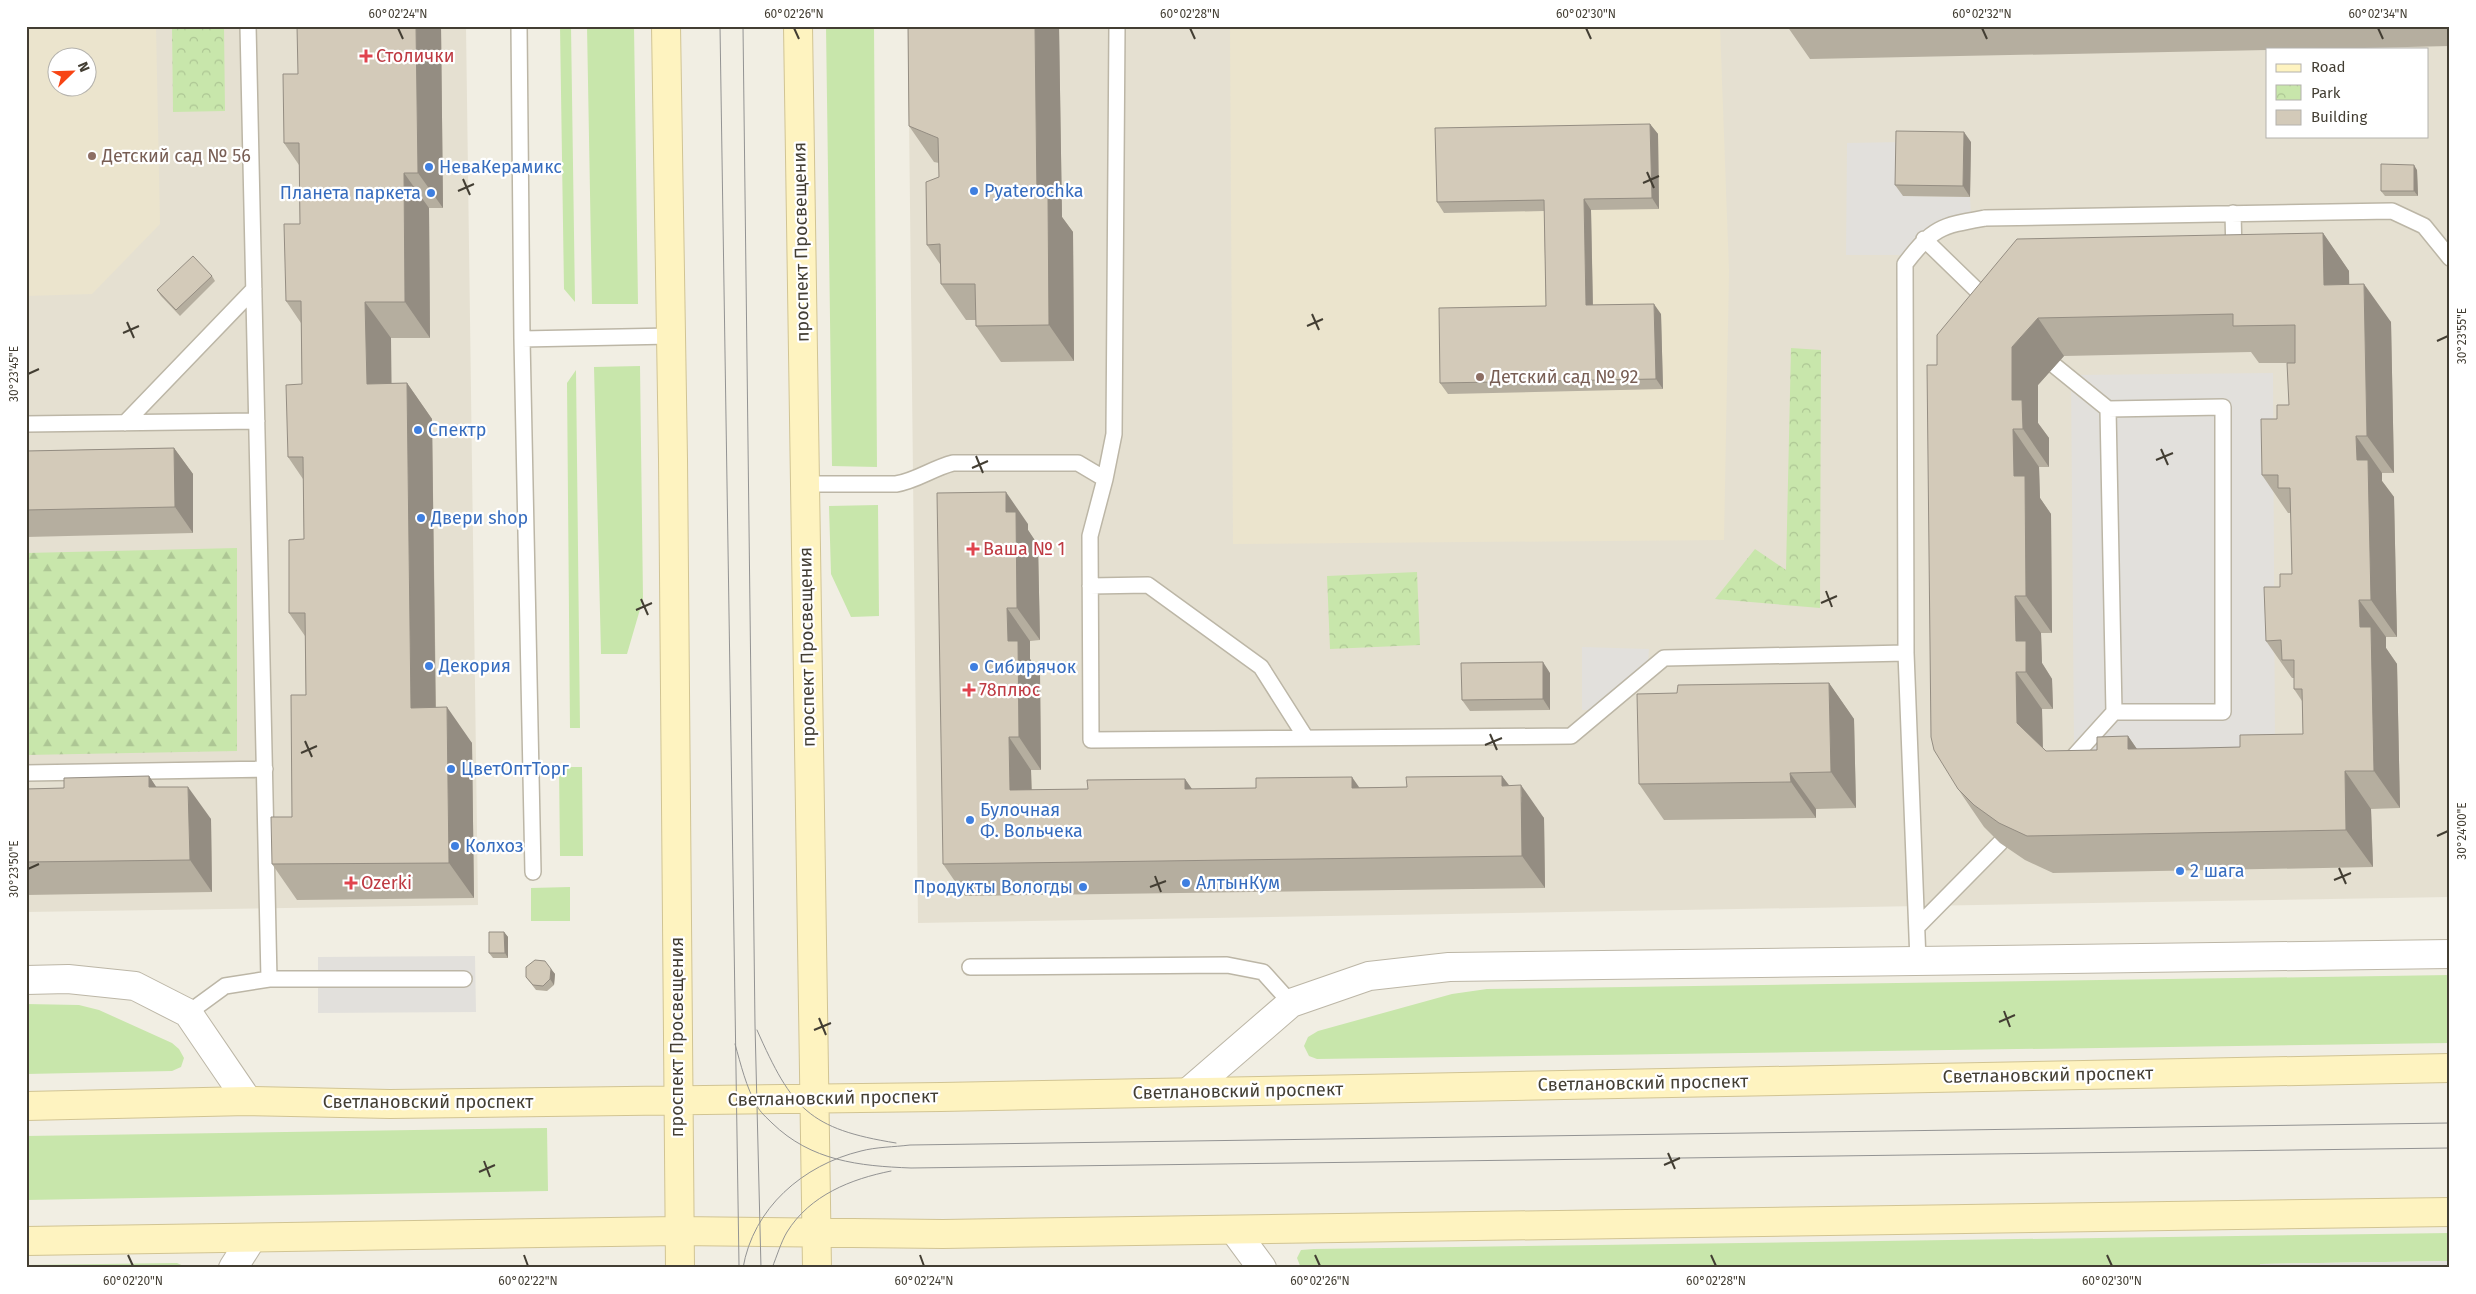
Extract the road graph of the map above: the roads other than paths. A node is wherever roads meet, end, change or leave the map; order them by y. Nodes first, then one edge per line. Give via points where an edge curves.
1 (248, 26) edge
2 (518, 26) edge
3 (666, 26) edge
4 (798, 26) edge
5 (1117, 26) edge
6 (2233, 213) junction
7 (1924, 239) junction
8 (2450, 258) edge
9 (2234, 273) edge
10 (254, 289) junction
11 (2001, 314) edge
12 (671, 336) junction
13 (522, 339) junction
14 (2055, 366) edge
15 (2108, 409) junction
16 (257, 422) junction
17 (125, 423) junction
18 (26, 424) edge
19 (1106, 479) junction
20 (804, 484) junction
21 (1090, 586) junction
22 (1906, 653) junction
23 (2114, 712) junction
24 (1306, 738) junction
25 (265, 769) junction
26 (26, 773) edge
27 (2058, 775) edge
28 (2000, 843) edge
29 (533, 872) dead end
30 (1917, 927) junction
31 (2450, 954) edge
32 (1918, 961) junction
33 (970, 967) dead end
34 (269, 979) junction
35 (464, 979) dead end
36 (26, 980) edge
37 (1291, 1003) junction
38 (188, 1013) junction
39 (2450, 1068) edge
40 (1188, 1092) junction
41 (813, 1097) junction
42 (678, 1100) junction
43 (248, 1101) junction
44 (26, 1106) edge
45 (2450, 1212) edge
46 (1234, 1230) junction
47 (678, 1231) junction
48 (816, 1232) junction
49 (252, 1238) junction
50 (26, 1241) edge
51 (233, 1268) edge
52 (680, 1268) edge
53 (817, 1268) edge
54 (1262, 1268) edge

1 - 10 lane
2 - 13 lane
3 - 12 main road, проспект Просвещения
4 - 20 main road, проспект Просвещения
5 - 19 lane via 1114,434
6 - 7 lane via 1985,218 1948,225
6 - 8 lane via 2392,211 2424,226
6 - 9 lane
7 - 11 lane
7 - 22 lane via 1905,264
10 - 16 lane
10 - 17 lane
12 - 13 lane
12 - 42 main road, проспект Просвещения
13 - 29 lane
14 - 15 lane
15 - 23 lane
15 - 23 lane via 2223,407 2223,712
16 - 17 lane
16 - 25 lane
17 - 18 lane
19 - 20 lane via 1078,462 953,463 896,484
19 - 21 lane via 1090,536
20 - 41 main road, проспект Просвещения
21 - 24 lane via 1148,585 1261,667
21 - 24 lane via 1092,740
22 - 24 lane via 1664,658 1571,736
22 - 30 lane
23 - 27 lane
25 - 26 lane
25 - 34 lane
28 - 30 lane
30 - 32 lane
31 - 32 street
32 - 37 street via 1449,967 1369,976
33 - 37 lane via 1227,965 1263,972
34 - 35 lane
34 - 38 lane via 225,986
36 - 38 street via 68,979 135,986
37 - 40 street
38 - 43 street
39 - 40 main road, Светлановский проспект
40 - 41 main road, Светлановский проспект
41 - 42 main road, Светлановский проспект
41 - 48 main road, проспект Просвещения
42 - 43 main road, Светлановский проспект via 390,1104
42 - 47 main road, проспект Просвещения
43 - 44 main road, Светлановский проспект
45 - 46 main road
46 - 48 main road via 943,1234
46 - 54 street
47 - 48 main road
47 - 49 main road
47 - 52 main road, проспект Просвещения
48 - 53 main road, проспект Просвещения
49 - 50 main road
49 - 51 street

